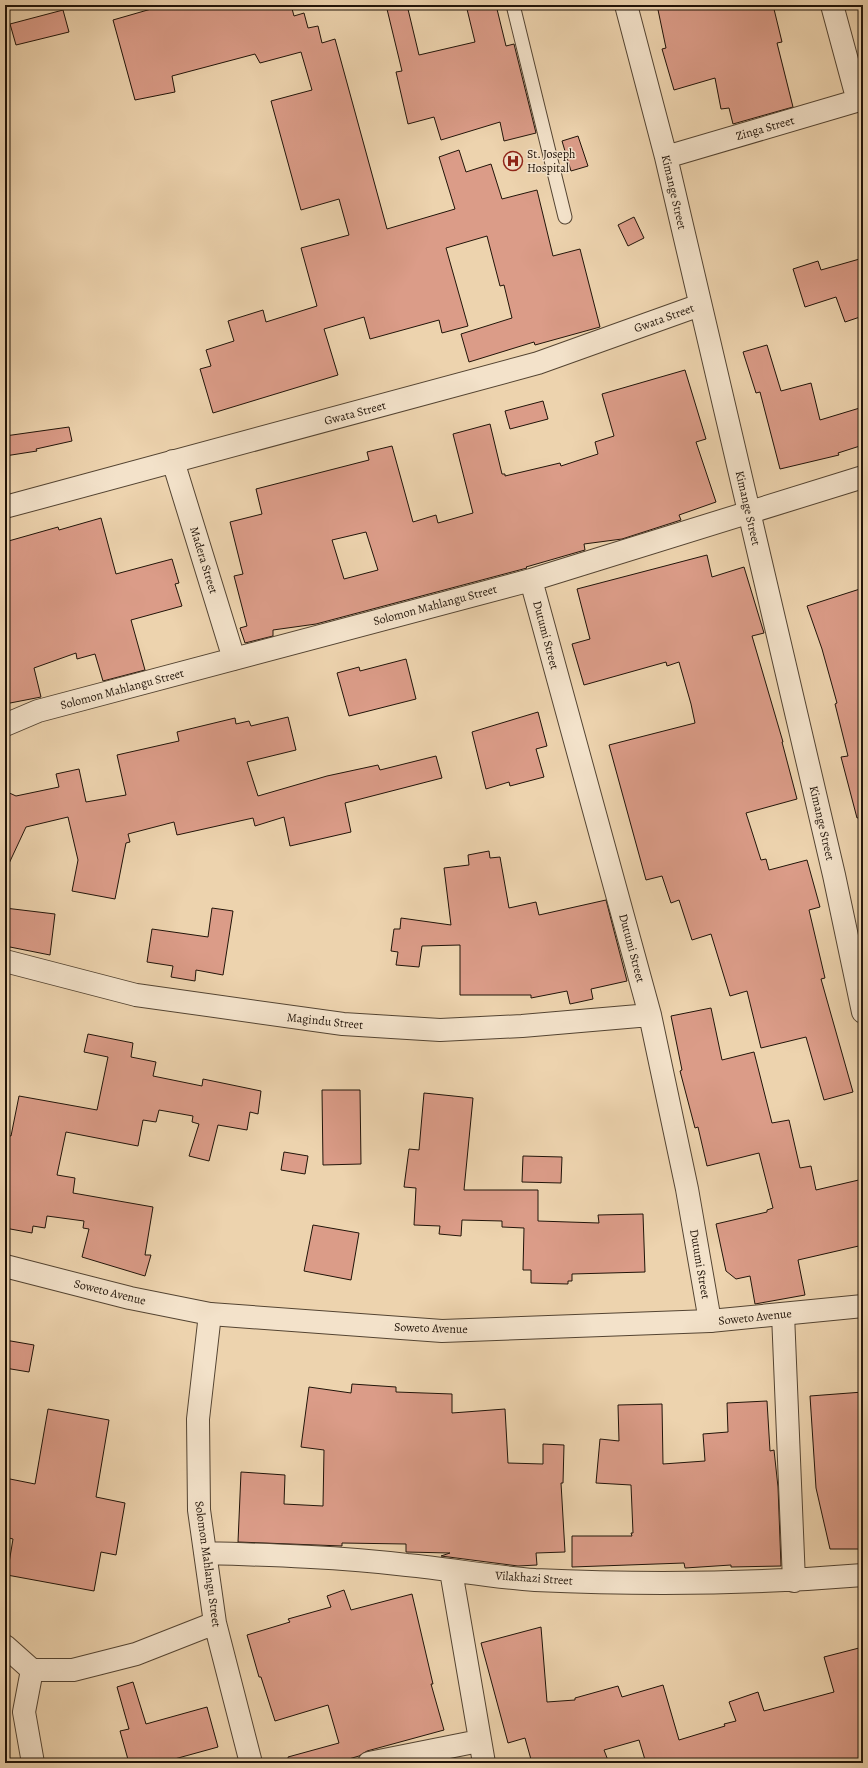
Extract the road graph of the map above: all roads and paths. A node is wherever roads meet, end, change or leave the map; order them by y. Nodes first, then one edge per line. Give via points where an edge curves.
1 (513, 5) edge
2 (626, 5) edge
3 (832, 5) edge
4 (860, 100) edge
5 (666, 157) junction
6 (565, 217) dead end
7 (700, 305) junction
8 (173, 461) junction
9 (863, 477) edge
10 (5, 507) edge
11 (749, 513) junction
12 (531, 580) junction
13 (234, 659) junction
14 (5, 725) edge
15 (5, 961) edge
16 (863, 1012) edge
17 (650, 1015) junction
18 (5, 1266) edge
19 (863, 1306) edge
20 (210, 1314) junction
21 (783, 1314) junction
22 (710, 1321) junction
23 (205, 1553) junction
24 (451, 1571) junction
25 (863, 1575) edge
26 (794, 1581) junction
27 (215, 1623) junction
28 (5, 1646) edge
29 (32, 1670) junction
30 (479, 1741) junction
31 (33, 1763) edge
32 (251, 1763) edge
33 (369, 1763) edge
34 (484, 1763) edge

1 - 6 lane
2 - 5 street, Kimange Street
3 - 4 street
4 - 5 street, Zinga Street
5 - 7 street, Kimange Street
7 - 8 street, Gwata Street via 538,363
7 - 11 street, Kimange Street
8 - 10 street, Gwata Street
8 - 13 street, Madera Street
9 - 11 street, Solomon Mahlangu Street
11 - 12 street, Solomon Mahlangu Street
11 - 16 street, Kimange Street via 834,875
12 - 13 street, Solomon Mahlangu Street
12 - 17 street, Dutumi Street
13 - 14 street, Solomon Mahlangu Street via 38,711
15 - 17 street, Magindu Street via 136,995 343,1024 440,1030
17 - 22 street, Dutumi Street via 687,1189
18 - 20 street, Soweto Avenue via 130,1298
19 - 21 street, Soweto Avenue
20 - 22 street, Soweto Avenue via 442,1331
20 - 23 street, Solomon Mahlangu Street via 198,1419 199,1510
21 - 22 street, Soweto Avenue
21 - 26 street
23 - 24 street, Vilakhazi Street via 319,1557 407,1564
23 - 27 street, Solomon Mahlangu Street
24 - 26 street, Vilakhazi Street via 549,1580
24 - 30 street
25 - 26 street, Vilakhazi Street
27 - 29 street via 136,1654 73,1670
27 - 32 street, Solomon Mahlangu Street
28 - 29 street
29 - 31 street via 24,1712
30 - 33 street
30 - 34 street

